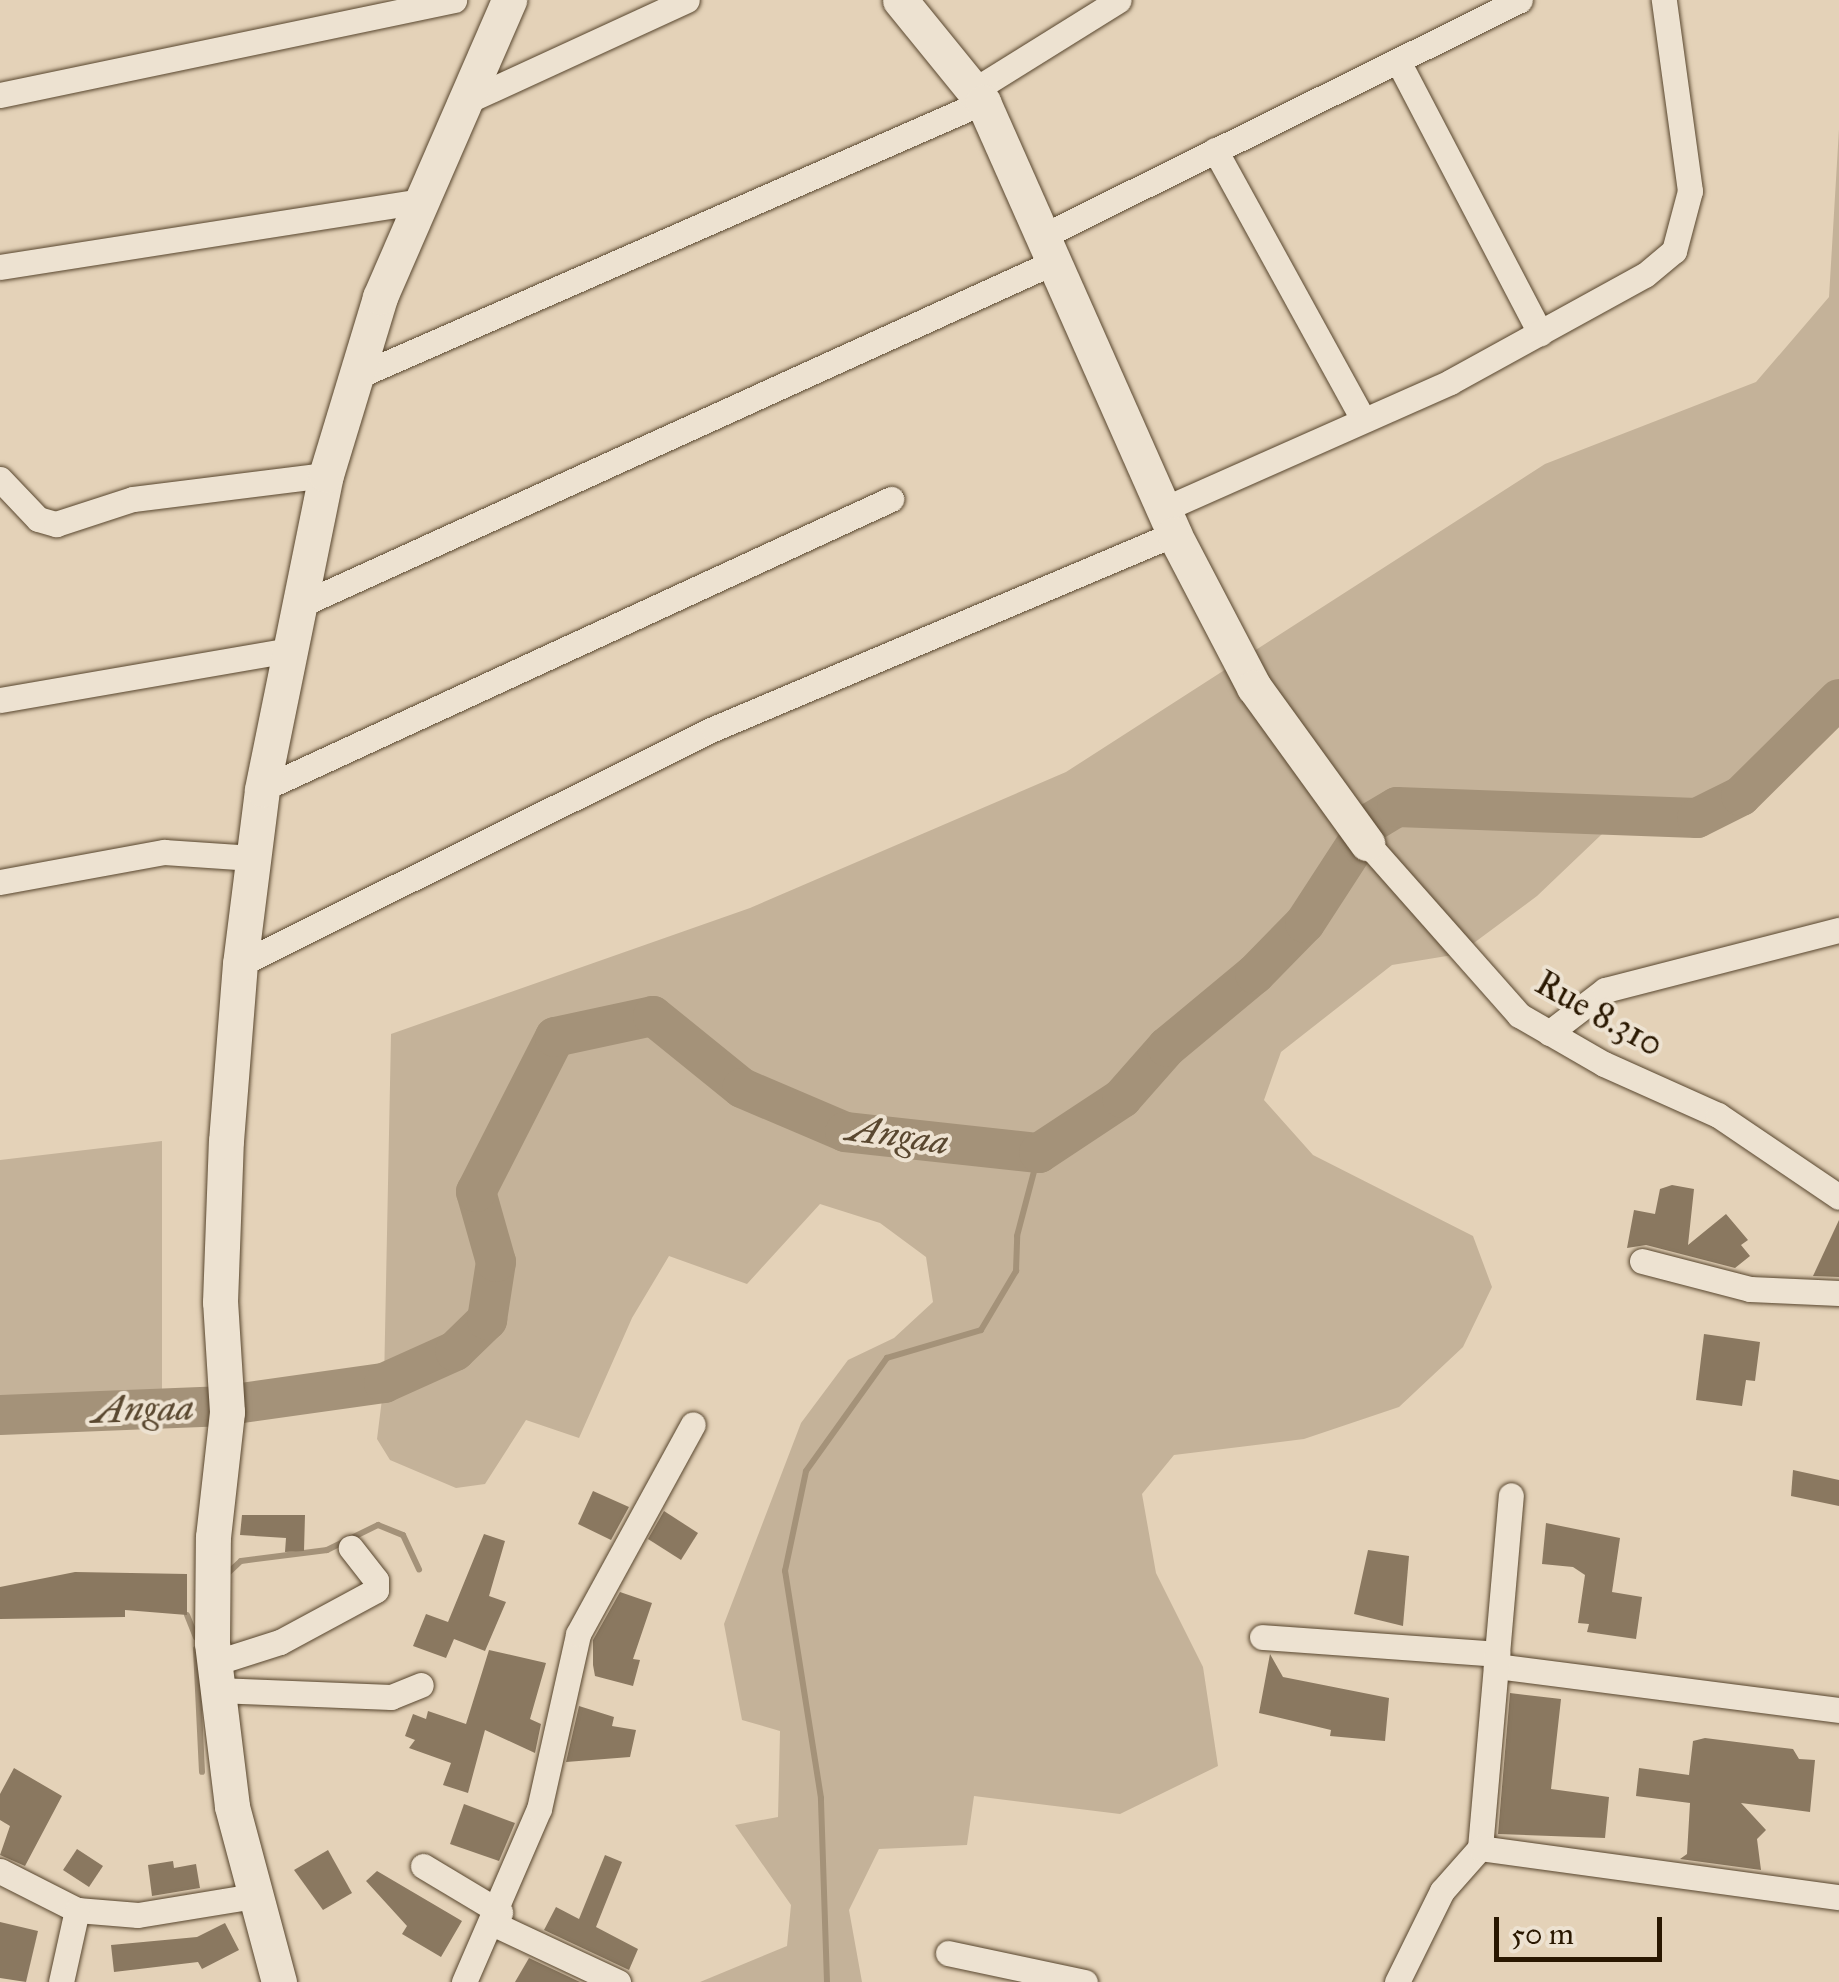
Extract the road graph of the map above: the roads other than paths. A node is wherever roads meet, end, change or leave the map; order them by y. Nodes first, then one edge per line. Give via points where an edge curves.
1 (454, 0) edge
2 (509, 0) edge
3 (686, 0) edge
4 (900, 0) edge
5 (1119, 0) edge
6 (1520, 0) edge
7 (1664, 0) edge
8 (1398, 63) junction
9 (0, 95) edge
10 (980, 96) junction
11 (465, 102) junction
12 (1215, 150) junction
13 (423, 201) junction
14 (1049, 249) junction
15 (0, 267) edge
16 (1540, 333) junction
17 (358, 376) junction
18 (1362, 417) junction
19 (326, 475) junction
20 (0, 479) edge
21 (891, 499) dead end
22 (1169, 522) junction
23 (298, 606) junction
24 (290, 650) junction
25 (0, 700) edge
26 (262, 789) junction
27 (1367, 843) joint
28 (253, 858) junction
29 (0, 882) edge
30 (1839, 930) edge
31 (240, 964) junction
32 (1549, 1033) junction
33 (1839, 1196) edge
34 (1642, 1261) dead end
35 (1839, 1294) edge
36 (693, 1424) dead end
37 (1511, 1495) dead end
38 (351, 1548) dead end
39 (1262, 1636) dead end
40 (1497, 1660) junction
41 (215, 1676) junction
42 (421, 1685) dead end
43 (1839, 1710) edge
44 (1480, 1848) junction
45 (423, 1866) dead end
46 (0, 1871) edge
47 (254, 1896) junction
48 (1839, 1897) edge
49 (76, 1910) junction
50 (497, 1918) junction
51 (948, 1953) dead end
52 (61, 1982) edge
53 (279, 1982) edge
54 (464, 1982) edge
55 (618, 1982) edge
56 (1085, 1982) edge
57 (1398, 1982) edge

1 - 9 street
2 - 11 street
3 - 11 street
4 - 10 street
5 - 10 street
6 - 8 street
7 - 16 street via 1690,192 1685,228 1674,251 1646,275
8 - 12 street
8 - 16 street
10 - 14 street
10 - 17 street
11 - 13 street
12 - 14 street
12 - 18 street
13 - 15 street
13 - 17 street via 380,297
14 - 22 street
14 - 23 street
16 - 18 street via 1450,382
17 - 19 street
18 - 22 street
19 - 20 street via 133,499 56,524 38,519
19 - 23 street
21 - 26 street
22 - 27 street via 1254,687
22 - 31 street via 713,729
23 - 24 street
24 - 25 street
24 - 26 street
26 - 28 street
27 - 32 street, Rue 8.310 via 1476,973 1519,1015
28 - 29 street via 164,852
28 - 31 street
30 - 32 street via 1604,990
31 - 41 street via 220,1302 227,1412 213,1536
32 - 33 street, Rue 8.310 via 1718,1115
34 - 35 street via 1750,1289
36 - 50 street via 578,1634 540,1810
37 - 40 street
38 - 41 street via 376,1590
39 - 40 street
40 - 43 street
40 - 44 street
41 - 42 street via 392,1697
41 - 47 street via 232,1806
44 - 48 street
44 - 57 street via 1442,1891
45 - 50 street
46 - 49 street
47 - 49 street via 138,1915
47 - 53 street
49 - 52 street
50 - 54 street
50 - 55 street
51 - 56 street

